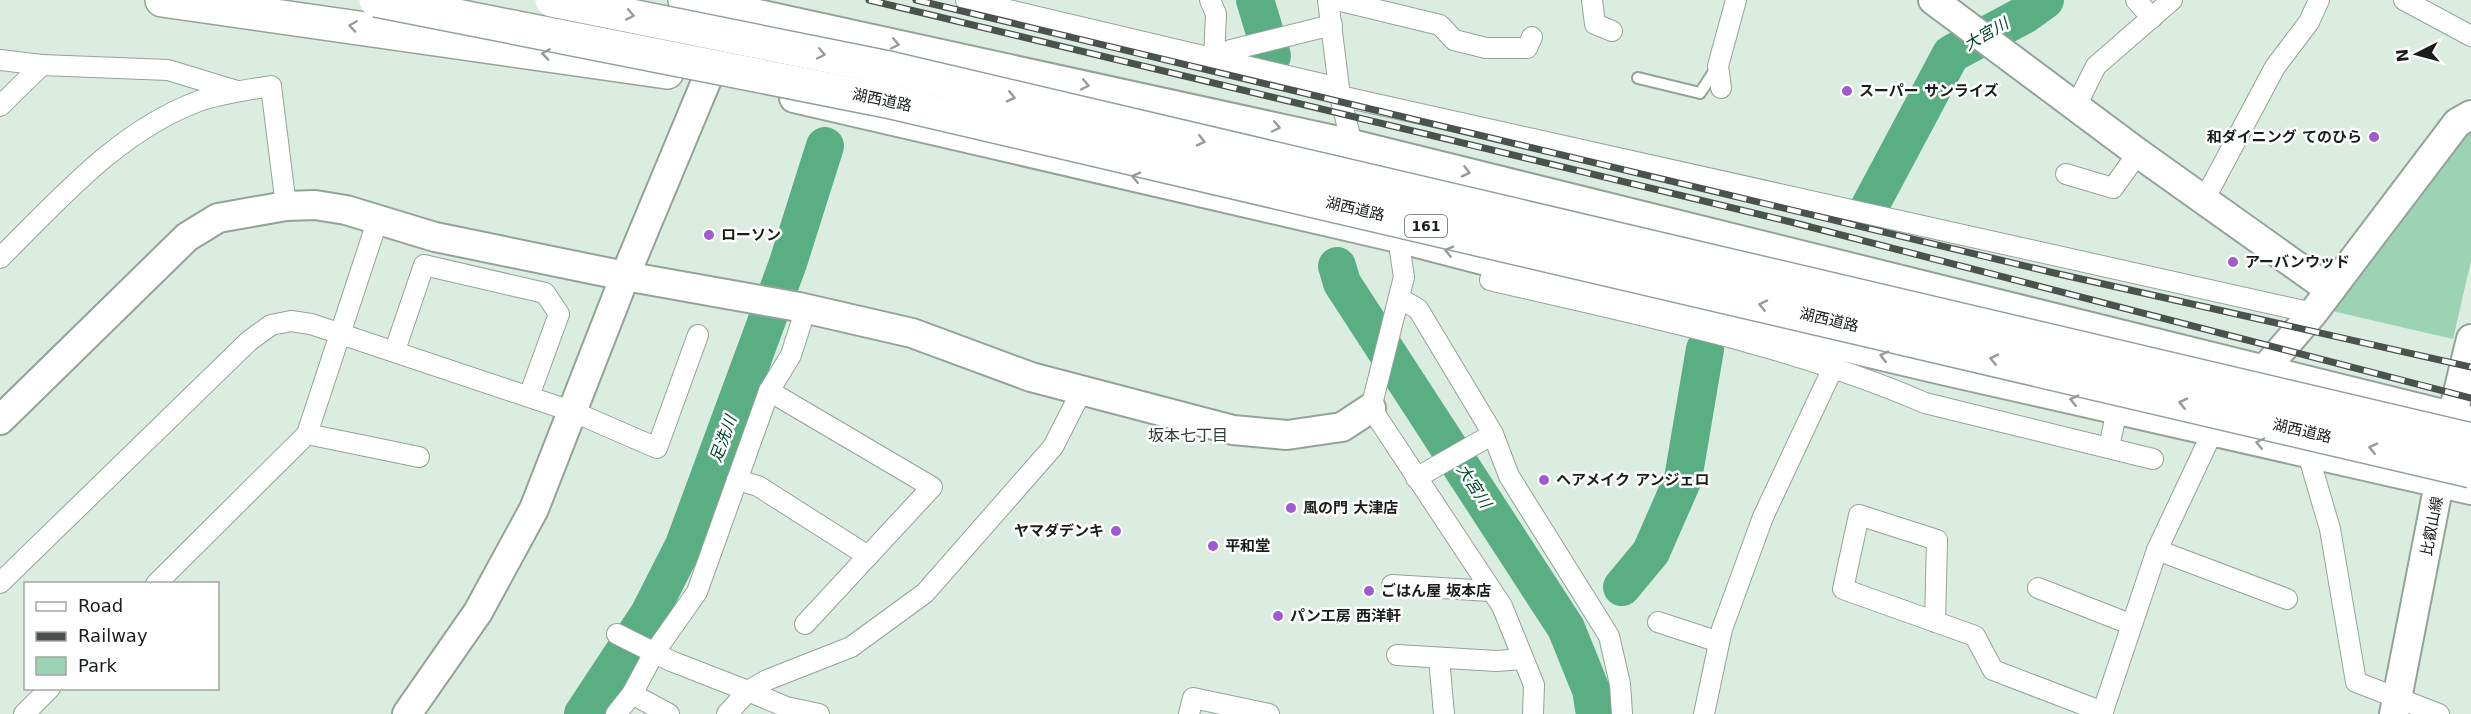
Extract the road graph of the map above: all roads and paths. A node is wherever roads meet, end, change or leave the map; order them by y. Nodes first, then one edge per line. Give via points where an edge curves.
1 (162, 0) edge
2 (376, 0) edge
3 (552, 0) edge
4 (685, 0) edge
5 (966, 0) edge
6 (1210, 0) edge
7 (1328, 0) edge
8 (1337, 0) edge
9 (1592, 0) edge
10 (1736, 0) edge
11 (1933, 0) edge
12 (2136, 0) edge
13 (2172, 0) edge
14 (2319, 0) edge
15 (2404, 0) edge
16 (737, 4) edge
17 (2152, 18) junction
18 (1332, 25) junction
19 (1612, 31) dead end
20 (2471, 36) edge
21 (1532, 37) dead end
22 (1223, 54) junction
23 (0, 60) edge
24 (42, 65) junction
25 (1718, 66) junction
26 (708, 78) junction
27 (1638, 78) dead end
28 (1720, 88) dead end
29 (237, 91) junction
30 (1340, 92) junction
31 (0, 106) edge
32 (2076, 106) junction
33 (2466, 112) edge
34 (1352, 144) junction
35 (2138, 153) junction
36 (2066, 174) dead end
37 (2204, 200) junction
38 (286, 206) junction
39 (378, 219) junction
40 (1398, 238) junction
41 (0, 258) edge
42 (625, 276) junction
43 (2329, 288) junction
44 (1399, 298) junction
45 (802, 308) junction
46 (2313, 313) junction
47 (342, 332) junction
48 (698, 335) dead end
49 (1770, 338) junction
50 (2471, 339) edge
51 (395, 350) junction
52 (1832, 370) junction
53 (2262, 371) junction
54 (770, 391) junction
55 (1082, 392) junction
56 (529, 396) junction
57 (1373, 401) junction
58 (2117, 410) junction
59 (574, 412) junction
60 (1, 417) edge
61 (2465, 426) edge
62 (2212, 433) junction
63 (307, 434) junction
64 (1492, 434) junction
65 (2109, 447) junction
66 (2308, 454) junction
67 (419, 457) dead end
68 (2153, 459) dead end
69 (2471, 471) edge
70 (1417, 477) junction
71 (737, 480) junction
72 (2440, 483) junction
73 (2471, 490) edge
74 (2157, 550) junction
75 (868, 556) junction
76 (158, 582) edge
77 (0, 583) edge
78 (1392, 585) dead end
79 (2038, 588) dead end
80 (1490, 591) junction
81 (2287, 599) dead end
82 (1658, 622) dead end
83 (1935, 622) junction
84 (805, 624) dead end
85 (2130, 624) junction
86 (617, 634) dead end
87 (1719, 642) junction
88 (650, 650) junction
89 (1397, 655) dead end
90 (1439, 658) junction
91 (1523, 659) junction
92 (48, 690) edge
93 (748, 691) junction
94 (632, 694) junction
95 (2396, 705) edge
96 (29, 712) edge
97 (2103, 713) edge
98 (407, 714) edge
99 (616, 714) edge
100 (669, 714) edge
101 (727, 714) edge
102 (819, 714) edge
103 (1189, 714) edge
104 (1269, 714) edge
105 (1444, 714) edge
106 (1533, 714) edge
107 (1622, 714) edge
108 (1704, 714) edge
109 (2439, 714) edge

26 -> 1 highway
69 -> 2 highway, 湖西道路 / 161, bridge via 887,101
3 -> 61 highway, 湖西道路 / 161, bridge via 893,69
4 - 16 highway
5 - 22 street
6 - 22 street
7 - 18 street
8 - 21 street via 1440,25 1454,40 1486,48 1527,48
9 - 19 street via 1595,24
10 - 25 street
11 - 32 street
12 - 17 street
13 - 17 street
14 - 37 street via 2309,22 2275,67
15 - 20 street
16 - 26 street
16 -> 34 street
17 - 32 street via 2096,66
18 - 22 street via 1294,32
18 - 30 street
22 - 30 street
23 - 24 street
24 - 29 street via 168,70
24 - 31 street
25 - 27 lane via 1700,93
25 - 28 street
40 -> 26 street
26 - 42 street
29 - 38 street via 271,86
29 - 41 street via 175,111 127,138
30 - 34 street
30 - 46 street
32 - 35 street
33 - 43 street
34 - 40 street
34 -> 53 street
35 - 36 street via 2113,188
35 - 37 street
37 - 43 street
38 - 39 street via 315,205
38 - 60 street via 218,218 187,237
39 - 42 street via 435,237
39 - 47 street
40 - 44 street via 1404,277
49 -> 40 street
42 - 45 street
42 - 59 street
43 - 46 street
44 - 57 street
44 - 64 street via 1418,309
45 - 54 street via 790,355
45 - 55 street via 912,333
46 - 53 street
47 - 51 street
47 - 63 street
47 - 77 street via 291,321 271,325 249,341
48 - 59 street via 657,448
49 - 52 street
58 -> 49 street
50 - 61 street, 比叡山線
51 - 56 street
51 - 56 street via 424,265 545,293 559,314
52 - 65 street via 1924,403
52 - 87 street via 1763,517
53 - 61 street
53 - 62 street
54 - 71 street
54 - 75 street via 932,487
55 - 57 street via 1233,430 1287,435 1342,427
55 - 93 street via 1053,447 925,593 851,647
56 - 59 street
57 - 70 street
58 - 62 street
58 - 65 street
59 - 98 street via 534,509 478,612
61 - 72 street, 比叡山線
66 -> 62 street
62 - 74 street
63 - 67 street
63 - 76 street
64 - 70 street
64 - 107 street via 1509,476 1610,636
65 - 68 street
66 - 72 street
66 - 95 street via 2330,529 2356,682
70 - 80 street
71 - 75 street via 758,486
71 - 88 street via 698,592
72 - 73 street
72 - 95 street, 比叡山線
74 - 81 street
74 - 85 street
75 - 84 street
78 - 80 street
79 - 85 street
80 - 91 street via 1502,606
82 - 87 street
83 - 83 street via 1843,589 1859,515 1937,540
83 - 97 street via 1975,636 1993,670
85 - 97 street
86 - 88 street
87 - 108 street
88 - 93 street
88 - 94 street
89 - 90 street
90 - 91 street
90 - 105 street
91 - 106 street via 1534,685
92 - 96 street
93 - 101 street
93 - 102 street via 786,707
94 - 99 street
94 - 100 street
95 - 109 street
103 - 104 street via 1193,698

